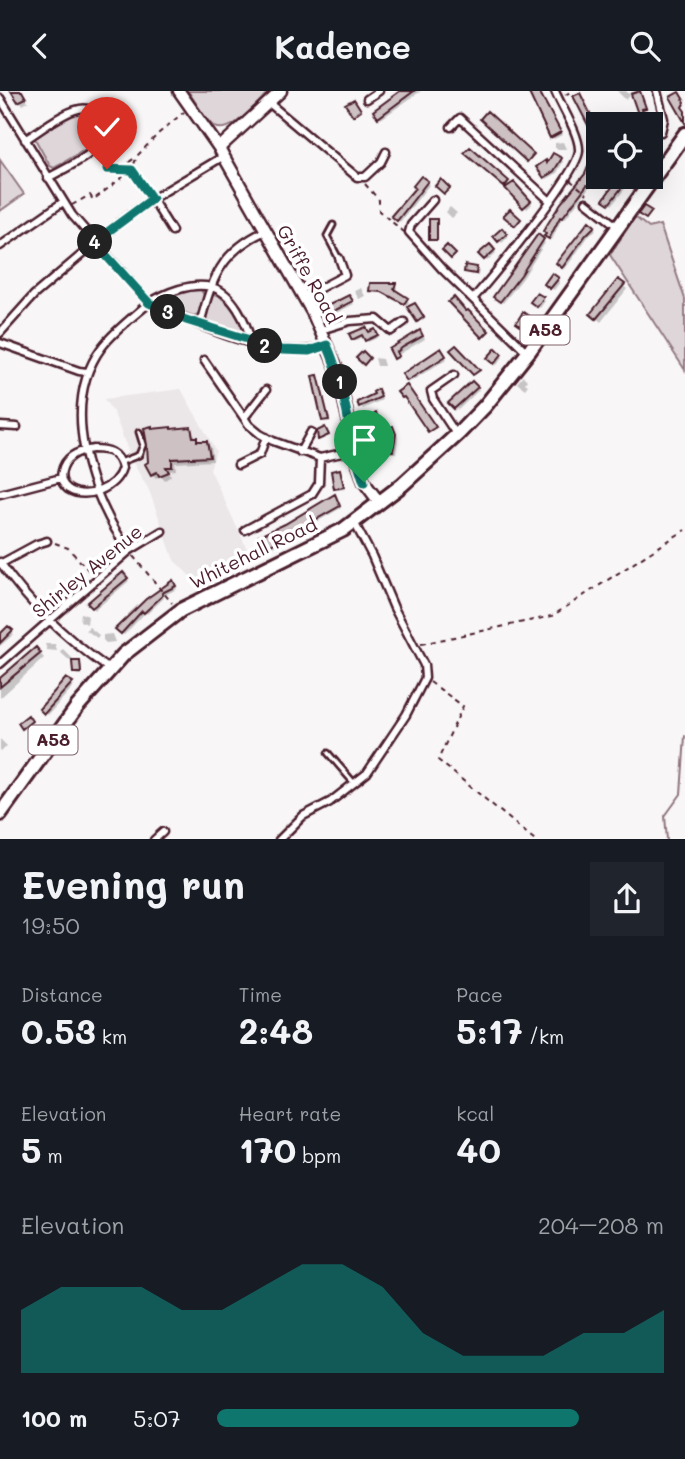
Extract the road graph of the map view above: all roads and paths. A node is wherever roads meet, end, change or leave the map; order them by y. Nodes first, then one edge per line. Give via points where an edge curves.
1 (179, 91) edge
2 (282, 91) edge
3 (379, 91) edge
4 (572, 91) edge
5 (657, 91) edge
6 (556, 95) edge
7 (0, 98) edge
8 (368, 99) dead end
9 (269, 103) junction
10 (190, 107) junction
11 (662, 112) edge
12 (451, 127) dead end
13 (685, 134) edge
14 (25, 140) junction
15 (96, 148) junction
16 (222, 152) junction
17 (386, 152) dead end
18 (136, 156) junction
19 (119, 169) junction
20 (132, 170) junction
21 (48, 178) junction
22 (362, 178) junction
23 (567, 178) junction
24 (152, 199) junction
25 (433, 200) dead end
26 (550, 201) junction
27 (586, 202) joint
28 (65, 205) junction
29 (333, 225) dead end
30 (619, 228) junction
31 (172, 231) dead end
32 (265, 231) junction
33 (408, 232) junction
34 (94, 242) junction
35 (0, 246) edge
36 (339, 258) joint
37 (210, 286) junction
38 (303, 297) junction
39 (473, 299) junction
40 (149, 303) junction
41 (404, 322) dead end
42 (200, 324) junction
43 (321, 330) junction
44 (0, 334) edge
45 (0, 342) edge
46 (251, 342) junction
47 (327, 345) junction
48 (528, 353) junction
49 (204, 360) dead end
50 (87, 372) junction
51 (454, 375) dead end
52 (266, 390) dead end
53 (244, 418) junction
54 (0, 426) edge
55 (17, 427) dead end
56 (139, 432) dead end
57 (311, 432) dead end
58 (457, 435) junction
59 (266, 437) junction
60 (86, 450) junction
61 (355, 450) junction
62 (300, 452) junction
63 (320, 458) junction
64 (121, 461) junction
65 (238, 465) dead end
66 (61, 478) junction
67 (96, 491) junction
68 (0, 494) edge
69 (379, 502) junction
70 (354, 522) junction
71 (245, 530) dead end
72 (685, 530) edge
73 (162, 531) dead end
74 (47, 541) joint
75 (129, 551) junction
76 (0, 563) edge
77 (96, 579) junction
78 (181, 610) junction
79 (49, 620) junction
80 (414, 646) junction
81 (0, 664) edge
82 (109, 669) junction
83 (425, 678) junction
84 (328, 753) dead end
85 (354, 783) junction
86 (0, 814) edge
87 (163, 832) dead end
88 (154, 839) edge
89 (279, 839) edge
90 (535, 839) edge

1 - 10 street, Griffe Road
2 - 9 street
3 - 8 street
4 - 6 path
5 - 11 street
6 - 23 street via 579,144 578,160
7 - 14 street
9 - 16 street
9 - 22 street
10 - 16 street, Griffe Road
10 - 18 path
12 - 26 street via 460,118
13 - 30 highway, Whitehall Road / A58
14 - 15 street via 82,107 88,109 103,134
14 - 21 street
15 - 19 path via 107,169
15 - 21 street
16 - 24 street
16 - 32 street, Griffe Road
17 - 22 street
18 - 19 path
18 - 20 path
19 - 20 path
20 - 24 path
20 - 28 path via 93,200 90,195
21 - 28 street
22 - 33 path via 379,200 380,211 402,232
23 - 26 street
23 - 27 path via 587,192
24 - 31 street
24 - 34 street
25 - 33 street
26 - 39 street
27 - 30 street
28 - 34 street
28 - 35 street
29 - 36 lane via 327,236
30 - 48 highway, Whitehall Road / A58
32 - 37 street via 233,250
32 - 38 street, Griffe Road
33 - 39 street
34 - 40 street
34 - 44 street via 34,295
36 - 38 street via 345,275
37 - 40 street via 183,288
37 - 42 street
37 - 46 street via 243,316
38 - 43 street, Griffe Road
39 - 48 street
40 - 42 street
40 - 50 street via 109,339
41 - 43 street via 391,331 377,319
42 - 46 street
43 - 47 street, Griffe Road
45 - 50 street
46 - 47 street via 282,350 309,351
47 - 61 street, Griffe Road via 344,394
48 - 58 highway, Whitehall Road / A58
49 - 53 street
50 - 60 street via 80,428
51 - 58 street via 431,391
52 - 53 street
53 - 59 street
54 - 55 street
56 - 64 lane via 143,445 139,455
57 - 62 street
58 - 69 highway, Whitehall Road / A58
59 - 62 street
59 - 65 street via 260,454
60 - 64 street via 111,451
60 - 66 street via 66,461
60 - 67 street
61 - 63 street
61 - 69 street, Griffe Road via 364,482
62 - 63 street
63 - 71 street via 319,482 312,494
64 - 67 street via 116,480
66 - 67 street via 67,488 85,494
66 - 68 street
67 - 75 street
69 - 70 highway, Whitehall Road / A58
70 - 78 highway, Whitehall Road / A58
70 - 80 street
72 - 80 path via 552,616
73 - 75 street, Shirley Avenue
74 - 76 street
74 - 77 path via 63,544
75 - 77 street, Shirley Avenue
75 - 78 path
76 - 79 street
77 - 79 street, Shirley Avenue
78 - 82 highway, Whitehall Road / A58
79 - 81 street, Shirley Avenue
79 - 82 street
80 - 83 street
82 - 86 highway, Whitehall Road / A58
83 - 85 street via 386,748
83 - 90 path via 463,706 438,760
84 - 85 lane
85 - 89 street via 303,816
87 - 88 street

